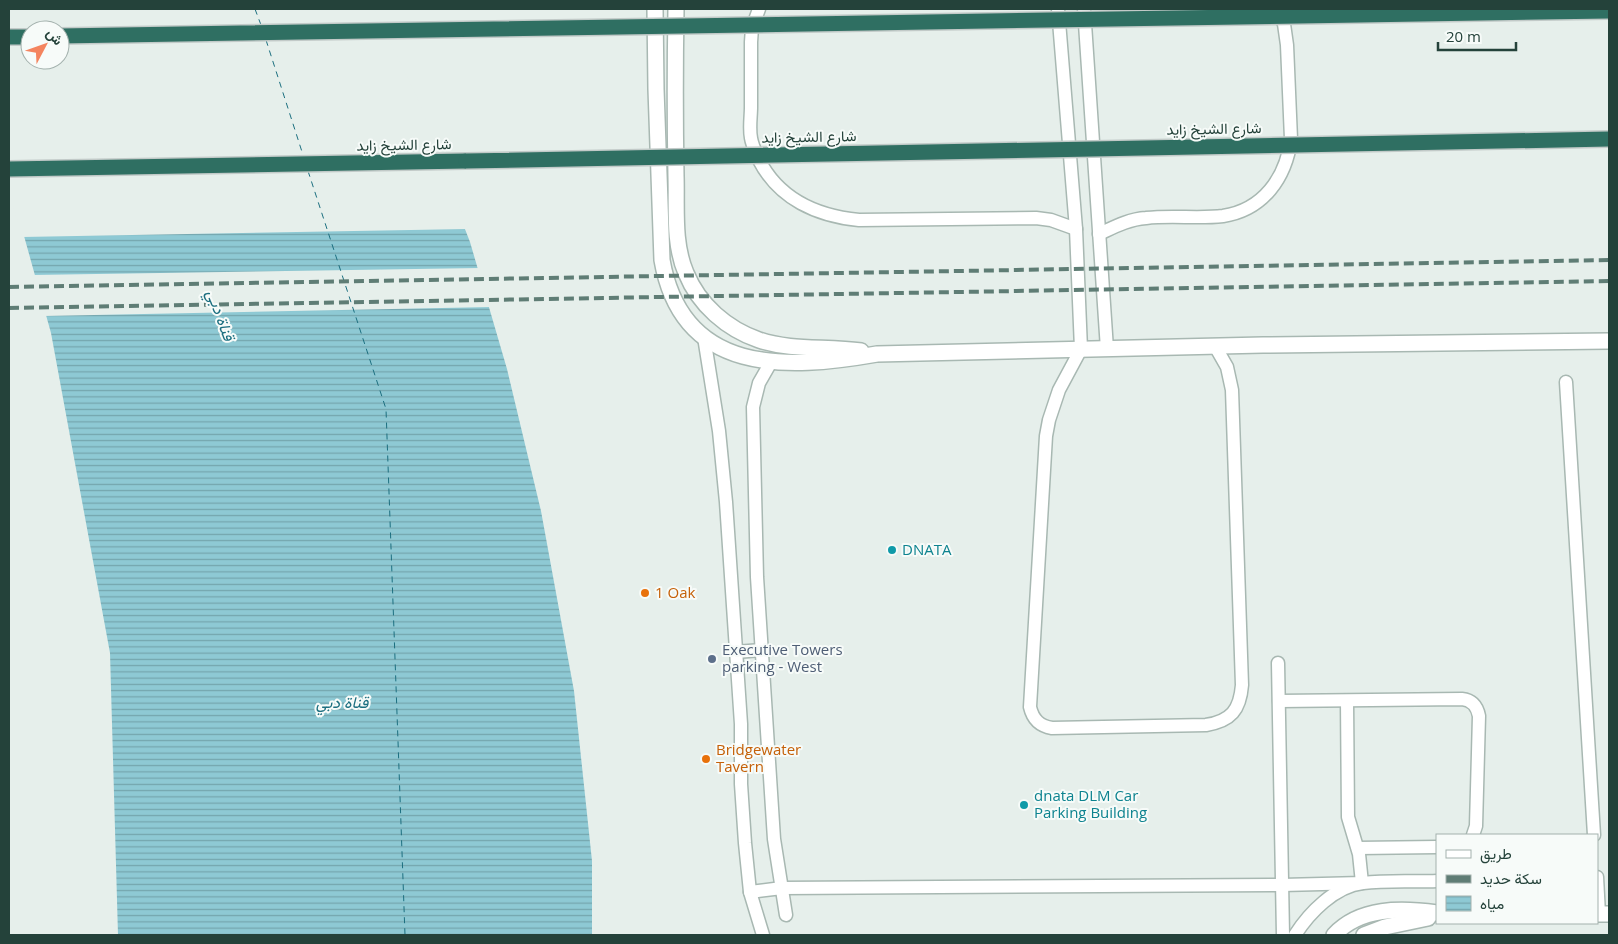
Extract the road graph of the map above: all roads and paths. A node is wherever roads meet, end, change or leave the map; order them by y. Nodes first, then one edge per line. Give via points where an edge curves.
1 (655, 9) edge
2 (676, 9) edge
3 (760, 9) edge
4 (1058, 9) edge
5 (1084, 9) edge
6 (1276, 9) edge
7 (1609, 11) edge
8 (70, 36) edge
9 (1609, 139) edge
10 (9, 169) edge
11 (1076, 229) junction
12 (1100, 234) junction
13 (704, 337) junction
14 (1609, 341) edge
15 (1215, 346) junction
16 (1081, 349) junction
17 (1107, 349) junction
18 (877, 354) junction
19 (771, 362) junction
20 (1566, 382) dead end
21 (762, 650) junction
22 (735, 652) junction
23 (1278, 662) dead end
24 (1346, 701) junction
25 (1279, 702) junction
26 (1473, 834) edge
27 (1594, 834) edge
28 (1436, 847) edge
29 (1358, 848) junction
30 (1436, 881) edge
31 (1362, 883) junction
32 (1598, 884) edge
33 (1282, 885) junction
34 (782, 888) junction
35 (750, 892) junction
36 (1436, 913) edge
37 (1602, 914) edge
38 (786, 915) dead end
39 (1436, 917) edge
40 (763, 935) edge
41 (1283, 935) edge
42 (1295, 935) edge
43 (1334, 935) edge
44 (1364, 935) edge

1 - 13 street via 662,260 671,294 691,325
2 - 18 street via 677,241 683,266 694,289 715,315 736,330 759,340 793,348 832,348
3 - 11 lane via 750,42 751,138 764,168 786,194 811,209 839,218 1036,218
4 - 11 lane
5 - 12 lane
6 - 12 lane via 1284,24 1287,45 1291,139 1285,167 1274,186 1240,211 1215,216 1145,218
7 - 8 highway, bridge
9 - 10 highway, شارع الشيخ زايد, bridge
11 - 16 lane
12 - 17 lane
13 - 19 street via 736,355
13 - 22 lane via 723,460
14 - 15 street
15 - 16 lane via 1227,367 1232,390 1242,685 1236,709 1228,718 1206,725 1052,728 1040,724 1030,708 1046,436 1056,397
15 - 17 street
16 - 17 street
16 - 18 street
18 - 19 street via 835,360
19 - 21 lane via 759,383 753,407
20 - 27 lane
21 - 22 lane
21 - 34 lane via 774,839
22 - 35 lane
23 - 25 lane
24 - 25 lane
24 - 26 lane via 1467,699 1474,704 1479,716
24 - 29 lane via 1348,817
25 - 33 lane
28 - 29 lane
29 - 31 lane
30 - 31 lane
31 - 33 lane
31 - 42 lane via 1323,902 1305,919
32 - 37 lane
33 - 34 lane
33 - 41 lane
34 - 35 lane
34 - 38 lane
35 - 40 lane
36 - 43 street via 1372,913 1349,922
39 - 44 street via 1400,922

